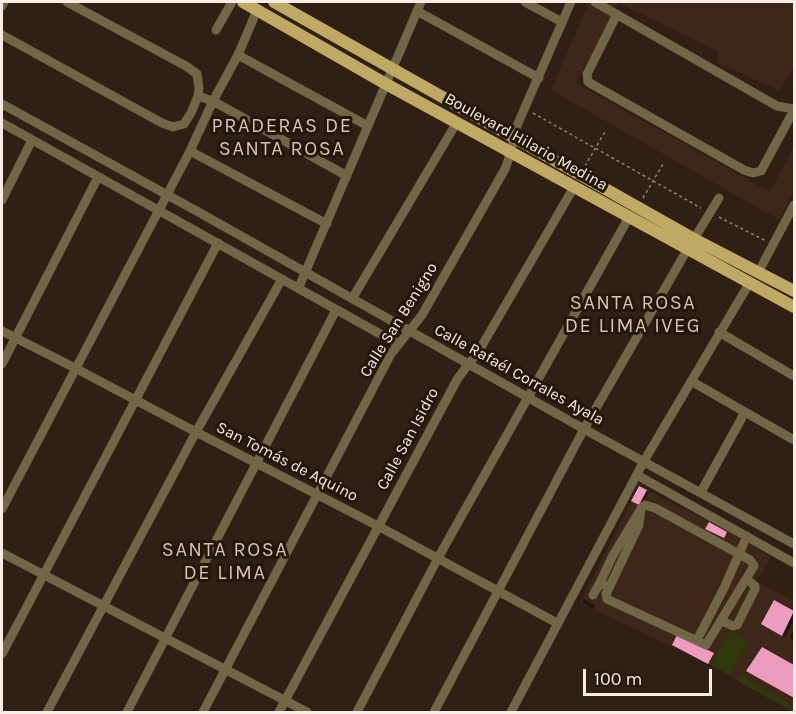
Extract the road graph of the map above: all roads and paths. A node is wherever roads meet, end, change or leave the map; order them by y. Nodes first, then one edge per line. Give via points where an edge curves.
1 (4, 2) edge
2 (67, 2) edge
3 (232, 2) edge
4 (243, 2) edge
5 (274, 2) edge
6 (525, 2) edge
7 (571, 2) edge
8 (595, 2) edge
9 (2, 6) edge
10 (419, 6) edge
11 (257, 10) junction
12 (616, 14) junction
13 (562, 22) junction
14 (216, 30) dead end
15 (2, 35) edge
16 (238, 55) junction
17 (393, 69) junction
18 (539, 78) junction
19 (387, 84) junction
20 (198, 96) junction
21 (213, 101) junction
22 (2, 104) edge
23 (525, 108) junction
24 (795, 109) edge
25 (191, 113) junction
26 (205, 120) junction
27 (457, 122) junction
28 (2, 123) edge
29 (368, 126) junction
30 (606, 130) dead end
31 (513, 136) junction
32 (32, 140) junction
33 (596, 148) junction
34 (190, 152) junction
35 (511, 152) junction
36 (663, 164) dead end
37 (580, 175) junction
38 (347, 176) junction
39 (99, 177) junction
40 (652, 182) junction
41 (574, 187) junction
42 (167, 195) junction
43 (719, 198) dead end
44 (2, 200) edge
45 (795, 205) edge
46 (638, 206) junction
47 (160, 210) junction
48 (710, 213) junction
49 (629, 218) junction
50 (327, 224) junction
51 (694, 239) junction
52 (218, 243) junction
53 (773, 244) junction
54 (687, 250) junction
55 (759, 271) junction
56 (306, 273) junction
57 (282, 279) junction
58 (750, 282) junction
59 (298, 287) junction
60 (795, 291) edge
61 (352, 300) junction
62 (795, 307) edge
63 (336, 310) junction
64 (2, 332) edge
65 (410, 332) junction
66 (718, 332) junction
67 (15, 338) junction
68 (398, 344) junction
69 (2, 364) edge
70 (469, 364) junction
71 (75, 368) junction
72 (795, 376) edge
73 (691, 381) junction
74 (528, 396) junction
75 (136, 400) junction
76 (745, 412) junction
77 (584, 429) junction
78 (196, 432) junction
79 (795, 440) edge
80 (644, 460) junction
81 (257, 463) junction
82 (637, 475) junction
83 (701, 492) junction
84 (317, 495) junction
85 (2, 509) edge
86 (378, 526) junction
87 (733, 528) junction
88 (747, 536) junction
89 (627, 540) junction
90 (795, 544) edge
91 (725, 546) junction
92 (2, 553) edge
93 (739, 554) junction
94 (438, 558) junction
95 (612, 558) junction
96 (622, 562) junction
97 (795, 563) edge
98 (44, 574) junction
99 (746, 579) junction
100 (604, 585) junction
101 (498, 590) junction
102 (594, 595) dead end
103 (104, 607) junction
104 (722, 621) junction
105 (557, 622) junction
106 (165, 637) junction
107 (697, 640) junction
108 (2, 654) edge
109 (226, 670) junction
110 (285, 701) junction
111 (46, 712) edge
112 (126, 712) edge
113 (203, 712) edge
114 (279, 712) edge
115 (307, 712) edge
116 (357, 712) edge
117 (434, 712) edge
118 (511, 712) edge

1 - 9 street
2 - 20 street via 192,70 199,81
3 - 14 street
4 - 11 main road, Boulevard Hilario Medina
5 - 17 main road, Boulevard Hilario Medina
6 - 13 street
7 - 13 street, Calle San Benigno
8 - 12 street
10 - 17 street
10 - 18 street
11 - 16 street
11 - 19 main road, Boulevard Hilario Medina
12 - 24 street via 777,106
12 - 24 street via 587,74 588,82 744,170 761,171
13 - 18 street, Calle San Benigno
15 - 25 street via 162,123 173,127 184,124
16 - 21 street
16 - 29 street
17 - 19 street
17 - 31 main road, Boulevard Hilario Medina
18 - 23 street, Calle San Benigno
19 - 27 main road, Boulevard Hilario Medina
19 - 29 street
20 - 21 street
20 - 25 street
21 - 26 street
21 - 38 street
22 - 42 street, Calle Rafaél Corrales Ayala
23 - 31 street, Calle San Benigno
23 - 33 path
25 - 26 street
26 - 34 street
27 - 35 main road, Boulevard Hilario Medina
27 - 61 street
28 - 32 street
29 - 38 street
30 - 33 path
31 - 35 street, Calle San Benigno
31 - 37 main road, Boulevard Hilario Medina
32 - 39 street
32 - 44 street
33 - 37 path
33 - 40 path
34 - 42 street
34 - 50 street
35 - 41 main road, Boulevard Hilario Medina
35 - 65 street, Calle San Benigno via 505,169
36 - 40 path
37 - 46 main road, Boulevard Hilario Medina
38 - 50 street
39 - 47 street
39 - 67 street
40 - 46 path
40 - 48 path
41 - 49 main road, Boulevard Hilario Medina
41 - 70 street, Calle San Isidro
42 - 47 street
42 - 56 street, Calle Rafaél Corrales Ayala
43 - 48 street
45 - 53 street
46 - 51 main road, Boulevard Hilario Medina
47 - 52 street
47 - 71 street
48 - 51 street
48 - 53 path
49 - 54 main road, Boulevard Hilario Medina
49 - 74 street
50 - 56 street
51 - 55 main road, Boulevard Hilario Medina
52 - 57 street
52 - 75 street
53 - 55 street
54 - 58 main road, Boulevard Hilario Medina
54 - 77 street
55 - 60 main road, Boulevard Hilario Medina
56 - 59 street
56 - 61 street, Calle Rafaél Corrales Ayala
57 - 59 street
57 - 78 street
58 - 62 main road, Boulevard Hilario Medina
58 - 66 street
59 - 63 street
61 - 65 street, Calle Rafaél Corrales Ayala
63 - 68 street
63 - 81 street
64 - 67 street, San Tomás de Aquino
65 - 68 street, Calle San Benigno
65 - 70 street, Calle Rafaél Corrales Ayala
66 - 72 street
66 - 73 street
67 - 69 street
67 - 71 street, San Tomás de Aquino
68 - 84 street, Calle San Benigno
70 - 74 street, Calle Rafaél Corrales Ayala
70 - 86 street, Calle San Isidro via 452,388
71 - 75 street, San Tomás de Aquino
71 - 85 street
73 - 76 street
73 - 80 street
74 - 77 street, Calle Rafaél Corrales Ayala
74 - 94 street
75 - 78 street, San Tomás de Aquino
75 - 98 street
76 - 79 street
76 - 83 street
77 - 80 street, Calle Rafaél Corrales Ayala
77 - 101 street
78 - 81 street, San Tomás de Aquino
78 - 103 street
80 - 82 street
80 - 83 street, Calle Rafaél Corrales Ayala
81 - 84 street, San Tomás de Aquino
81 - 106 street
82 - 87 street
82 - 105 street
83 - 90 street, Calle Rafaél Corrales Ayala
84 - 86 street, San Tomás de Aquino
84 - 109 street, Calle San Benigno
86 - 94 street, San Tomás de Aquino
86 - 110 street, Calle San Isidro
87 - 88 street
87 - 91 street
88 - 93 street
88 - 97 street
89 - 91 street via 645,505
89 - 95 street
89 - 96 street
91 - 93 street
92 - 98 street
93 - 99 street via 754,566
93 - 107 street
94 - 101 street, San Tomás de Aquino
94 - 116 street
95 - 96 street
95 - 100 street
96 - 100 street
98 - 103 street
98 - 108 street
99 - 104 street
99 - 104 street via 755,589 737,625
100 - 102 street
100 - 107 street via 610,601
101 - 105 street, San Tomás de Aquino
101 - 117 street
103 - 106 street
103 - 111 street
104 - 107 street via 707,644
105 - 118 street
106 - 109 street
106 - 112 street
109 - 110 street
109 - 113 street, Calle San Benigno
110 - 114 street, Calle San Isidro
110 - 115 street

